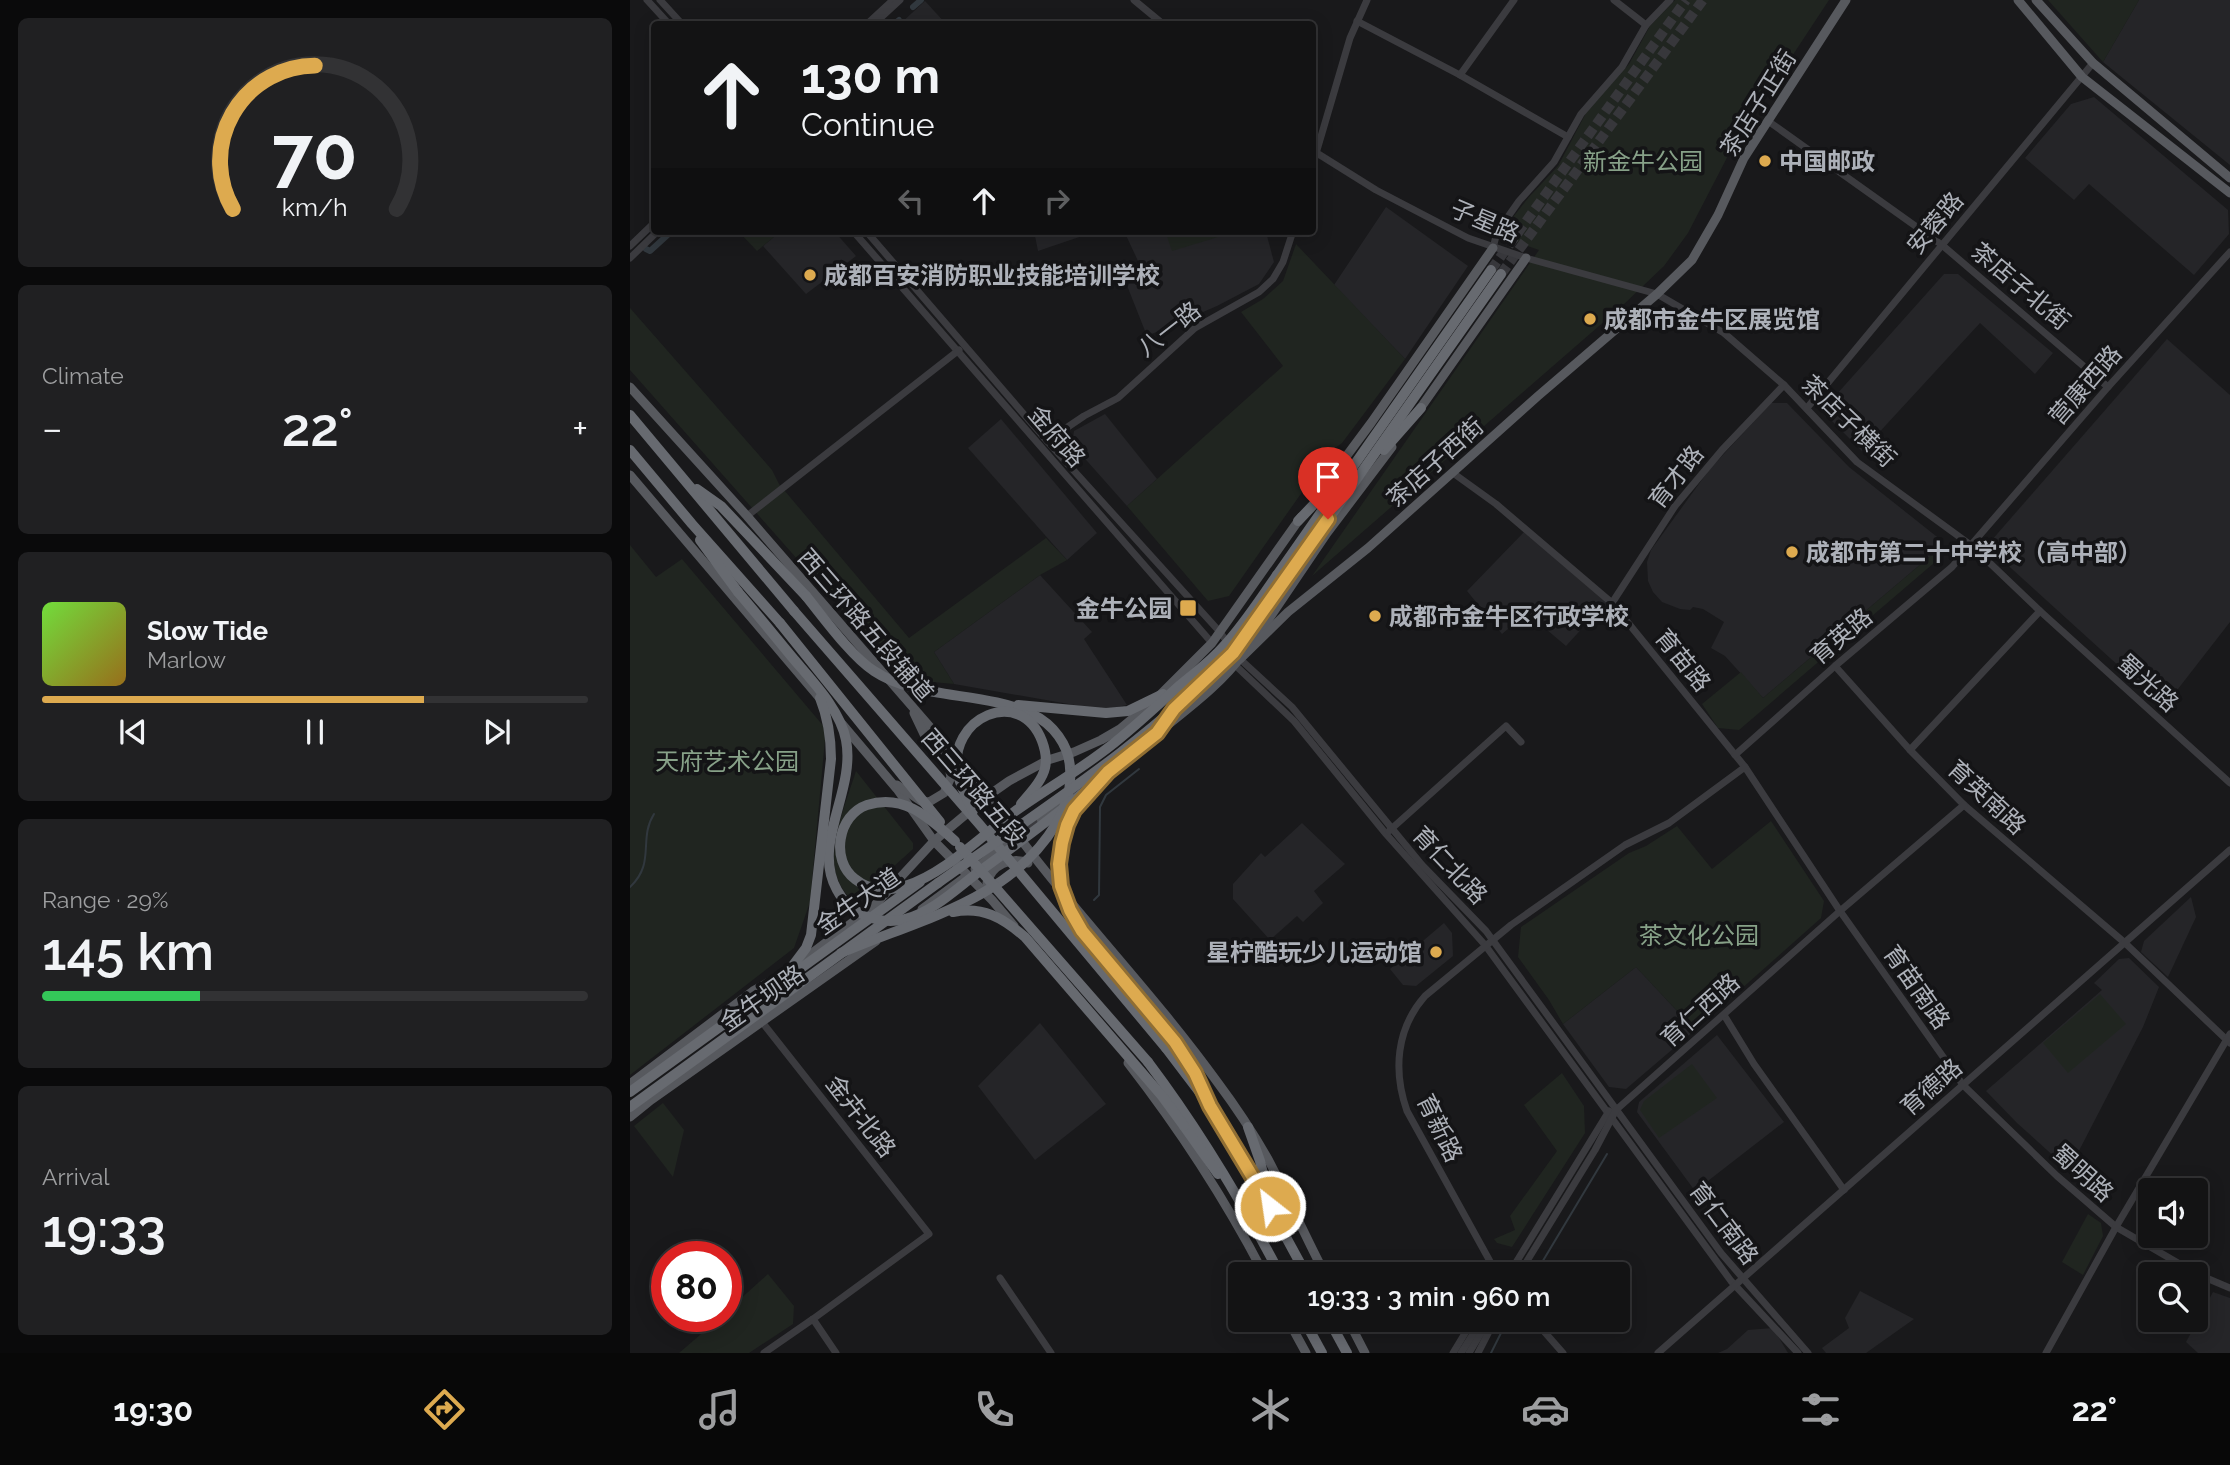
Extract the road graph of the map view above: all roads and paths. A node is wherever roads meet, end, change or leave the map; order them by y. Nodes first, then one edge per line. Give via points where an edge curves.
1 (647, 0) edge
2 (660, 0) edge
3 (893, 0) edge
4 (900, 0) edge
5 (1134, 0) edge
6 (1367, 0) edge
7 (1514, 0) edge
8 (1614, 0) edge
9 (1670, 0) edge
10 (1846, 0) edge
11 (2018, 0) edge
12 (2036, 0) edge
13 (666, 21) edge
14 (679, 21) edge
15 (870, 21) edge
16 (877, 21) edge
17 (1159, 21) edge
18 (1357, 21) junction
19 (1646, 25) junction
20 (2094, 63) junction
21 (1460, 75) junction
22 (2082, 76) junction
23 (1768, 121) junction
24 (1568, 137) junction
25 (1316, 148) edge
26 (1316, 152) edge
27 (2230, 178) edge
28 (2230, 193) edge
29 (651, 226) edge
30 (654, 235) edge
31 (856, 235) edge
32 (869, 235) edge
33 (1292, 235) edge
34 (1942, 245) junction
35 (630, 246) edge
36 (1493, 247) junction
37 (2230, 251) edge
38 (630, 258) edge
39 (1526, 258) junction
40 (1657, 294) junction
41 (965, 345) junction
42 (957, 351) junction
43 (1784, 385) junction
44 (630, 387) edge
45 (2108, 387) junction
46 (1421, 408) junction
47 (1807, 408) junction
48 (630, 415) edge
49 (1048, 441) junction
50 (630, 450) edge
51 (1360, 456) junction
52 (1453, 473) junction
53 (630, 475) edge
54 (684, 480) junction
55 (1342, 498) junction
56 (747, 516) junction
57 (1298, 521) junction
58 (692, 524) junction
59 (1972, 546) junction
60 (1281, 578) junction
61 (1612, 603) junction
62 (2040, 611) junction
63 (1219, 631) junction
64 (1212, 643) junction
65 (1237, 662) junction
66 (1835, 666) junction
67 (810, 679) junction
68 (1182, 684) junction
69 (1002, 703) junction
70 (910, 705) junction
71 (1174, 709) junction
72 (1521, 742) dead end
73 (1910, 750) junction
74 (1735, 755) junction
75 (1745, 767) junction
76 (1108, 772) junction
77 (887, 777) junction
78 (2230, 783) edge
79 (989, 795) junction
80 (1964, 806) junction
81 (1014, 812) junction
82 (1041, 819) joint
83 (979, 825) junction
84 (1388, 831) junction
85 (1017, 836) junction
86 (934, 841) junction
87 (955, 841) junction
88 (2230, 850) edge
89 (932, 874) junction
90 (968, 875) junction
91 (1051, 880) junction
92 (992, 900) junction
93 (1840, 911) junction
94 (938, 915) junction
95 (1488, 942) junction
96 (2125, 943) junction
97 (841, 953) junction
98 (782, 980) junction
99 (1724, 1015) junction
100 (762, 1022) junction
101 (2228, 1039) edge
102 (630, 1084) edge
103 (1963, 1085) junction
104 (630, 1092) edge
105 (1210, 1106) junction
106 (631, 1113) edge
107 (1612, 1113) junction
108 (1248, 1127) junction
109 (1844, 1190) junction
110 (1270, 1206) junction
111 (1248, 1213) junction
112 (2116, 1227) junction
113 (1258, 1262) edge
114 (1274, 1262) edge
115 (1300, 1262) edge
116 (1319, 1262) edge
117 (1490, 1262) edge
118 (1517, 1262) edge
119 (1526, 1262) edge
120 (1000, 1278) dead end
121 (1739, 1282) junction
122 (2230, 1288) edge
123 (813, 1319) junction
124 (1295, 1332) edge
125 (1311, 1332) edge
126 (1336, 1332) edge
127 (1354, 1332) edge
128 (1466, 1332) edge
129 (1474, 1332) edge
130 (1482, 1332) edge
131 (1489, 1332) edge
132 (1545, 1332) edge
133 (764, 1353) edge
134 (836, 1353) edge
135 (1051, 1353) edge
136 (1306, 1353) edge
137 (1322, 1353) edge
138 (1347, 1353) edge
139 (1365, 1353) edge
140 (1453, 1353) edge
141 (1461, 1353) edge
142 (1469, 1353) edge
143 (1478, 1353) edge
144 (1563, 1353) edge
145 (1658, 1353) edge
146 (1798, 1353) edge
147 (1808, 1353) edge
148 (2046, 1353) edge

1 - 13 street
2 - 14 street
3 - 15 street
4 - 16 street
5 - 17 street
6 - 18 street
7 - 21 street
8 - 19 street
9 - 19 street
10 - 23 main road, 茶店子正街
11 - 22 main road
12 - 20 main road
18 - 21 street
18 - 25 street
19 - 24 street via 1622,67 1585,108
20 - 22 street, 安蓉路
20 - 27 main road
21 - 24 street
22 - 28 main road
22 - 34 street, 安蓉路
23 - 34 street, 茶店子北街
23 - 40 main road, 茶店子正街 via 1692,260
24 - 36 street via 1554,162 1505,221
26 - 36 street, 子星路 via 1376,190
29 - 35 street
30 - 38 street
31 - 42 street, 金府路
32 - 41 street, 金府路
33 - 49 street, 八一路 via 1283,262 1259,292 1195,328 1118,398
34 - 45 street, 茶店子北街
34 - 47 street, 安蓉路
36 - 39 street, 子星路
36 - 57 main road, 金牛坝路
37 - 45 street, 营康西路
39 - 40 street, 子星路
39 - 46 main road
40 - 43 street, 茶店子横街 via 1724,333
40 - 52 main road, 茶店子西街
41 - 42 street
41 - 49 street, 金府路
42 - 56 street
42 - 64 street, 金府路
43 - 47 street, 茶店子横街
43 - 61 street, 育才路 via 1675,506
44 - 56 main road, 西三环路五段辅道
45 - 59 street, 营康西路
46 - 55 highway
46 - 65 main road
47 - 59 street, 茶店子横街 via 1857,462
48 - 54 highway, 西三环路五段
49 - 63 street, 金府路
50 - 58 highway, 西三环路五段
51 - 55 highway via 1496,272
51 - 57 highway
51 - 60 highway
52 - 61 street, 育苗路 via 1496,503
52 - 65 main road, 茶店子西街 via 1288,612
53 - 77 main road
54 - 69 highway, bridge via 721,506 873,671 905,684
54 - 83 highway, 西三环路五段, bridge
55 - 60 highway
56 - 70 main road, 西三环路五段辅道
57 - 63 main road, 金牛坝路
58 - 67 highway, bridge via 738,592
58 - 87 highway, 西三环路五段, bridge via 780,623
59 - 62 street, 茶店子横街
59 - 66 street, 育英路
60 - 68 highway, bridge via 1224,646
60 - 71 highway, bridge via 1233,653
61 - 74 street, 育苗路
62 - 73 street
62 - 78 street, 蜀光路
63 - 64 main road, 金牛坝路
63 - 65 street, 金府路
64 - 65 main road, 金府路
64 - 79 main road, 金牛坝路 via 1120,729 1028,770
65 - 82 main road via 1150,740
65 - 84 street, 育仁北路
66 - 73 street, 育英南路
66 - 74 street, 育英路
67 - 76 highway, bridge via 841,724 848,758 828,855 830,873 847,904 871,918 905,919 928,909 1048,823
67 - 98 highway, bridge via 827,719 831,759 811,935
68 - 69 highway, bridge via 1128,711
68 - 81 highway, bridge via 1118,740
69 - 94 highway, bridge via 1046,722 1059,736 1070,762 1068,796 1049,835 1015,871
70 - 77 main road via 951,777 944,793 929,802
70 - 79 main road, 西三环路五段辅道
71 - 76 highway, bridge via 1157,733
71 - 97 highway, 金牛大道, bridge
72 - 84 street via 1506,726
73 - 80 street, 育英南路
74 - 75 street, 育苗路
75 - 93 street, 育苗路
75 - 95 street via 1669,823 1625,845
76 - 105 highway, bridge via 1074,810 1067,825 1059,864 1061,886 1082,931 1175,1042
77 - 86 main road
79 - 85 main road, 西三环路五段辅道
79 - 86 main road, 金牛坝路
80 - 93 street, 育仁西路
80 - 96 street, 育英南路
81 - 83 highway, bridge via 1038,783 1046,754 1029,721 1011,712 997,712 975,722 959,745 958,776
81 - 89 highway, 金牛大道, bridge
82 - 85 street
83 - 105 highway, 西三环路五段, bridge
84 - 95 street, 育仁北路 via 1486,931
85 - 90 main road, 金牛坝路
85 - 91 main road, 西三环路五段辅道
86 - 90 main road
86 - 102 main road, 金牛坝路 via 874,905
87 - 89 highway, bridge via 927,816 894,802 862,807 848,818 839,846 842,860 849,875 863,886 890,890
87 - 111 highway, 西三环路五段, bridge via 1148,1062 1198,1131
88 - 96 street, 育德路
89 - 98 highway, 金牛大道, bridge
90 - 92 main road
90 - 100 main road, 金牛坝路
91 - 92 main road via 1024,860 1011,860 989,876
91 - 108 main road, 西三环路五段辅道 via 1181,1034
92 - 113 main road via 1159,1103 1205,1170
93 - 99 street, 育仁西路
93 - 103 street, 育苗南路
94 - 97 highway, bridge
94 - 111 highway, bridge via 964,910 992,914 1026,937 1161,1096
95 - 107 street, 育仁北路
95 - 117 street, 育新路 via 1416,1006 1402,1040 1398,1074 1407,1111
96 - 101 street, 育英南路
96 - 103 street, 育德路
97 - 106 highway, 金牛大道
98 - 104 highway, 金牛大道
99 - 107 street, 育仁西路
99 - 109 street
100 - 106 main road, 金牛坝路
100 - 123 street, 金卉北路 via 929,1234
101 - 112 street
103 - 109 street, 育德路
103 - 112 street, 蜀明路
105 - 110 highway, 西三环路五段
107 - 118 street, 育仁西路
107 - 119 street, 育仁西路 via 1595,1150
107 - 121 street, 育仁南路
108 - 110 highway
108 - 116 main road, 西三环路五段辅道
109 - 121 street, 育德路
110 - 115 highway, 西三环路五段
111 - 114 highway, 西三环路五段
112 - 122 street, 蜀明路
112 - 148 street
120 - 135 street
121 - 145 street, 育德路
121 - 146 street
121 - 147 street, 育仁南路
123 - 133 street
123 - 134 street
124 - 136 main road
125 - 137 highway
126 - 138 highway
127 - 139 main road
128 - 140 street
129 - 141 street
130 - 142 street
131 - 143 street
132 - 144 street

